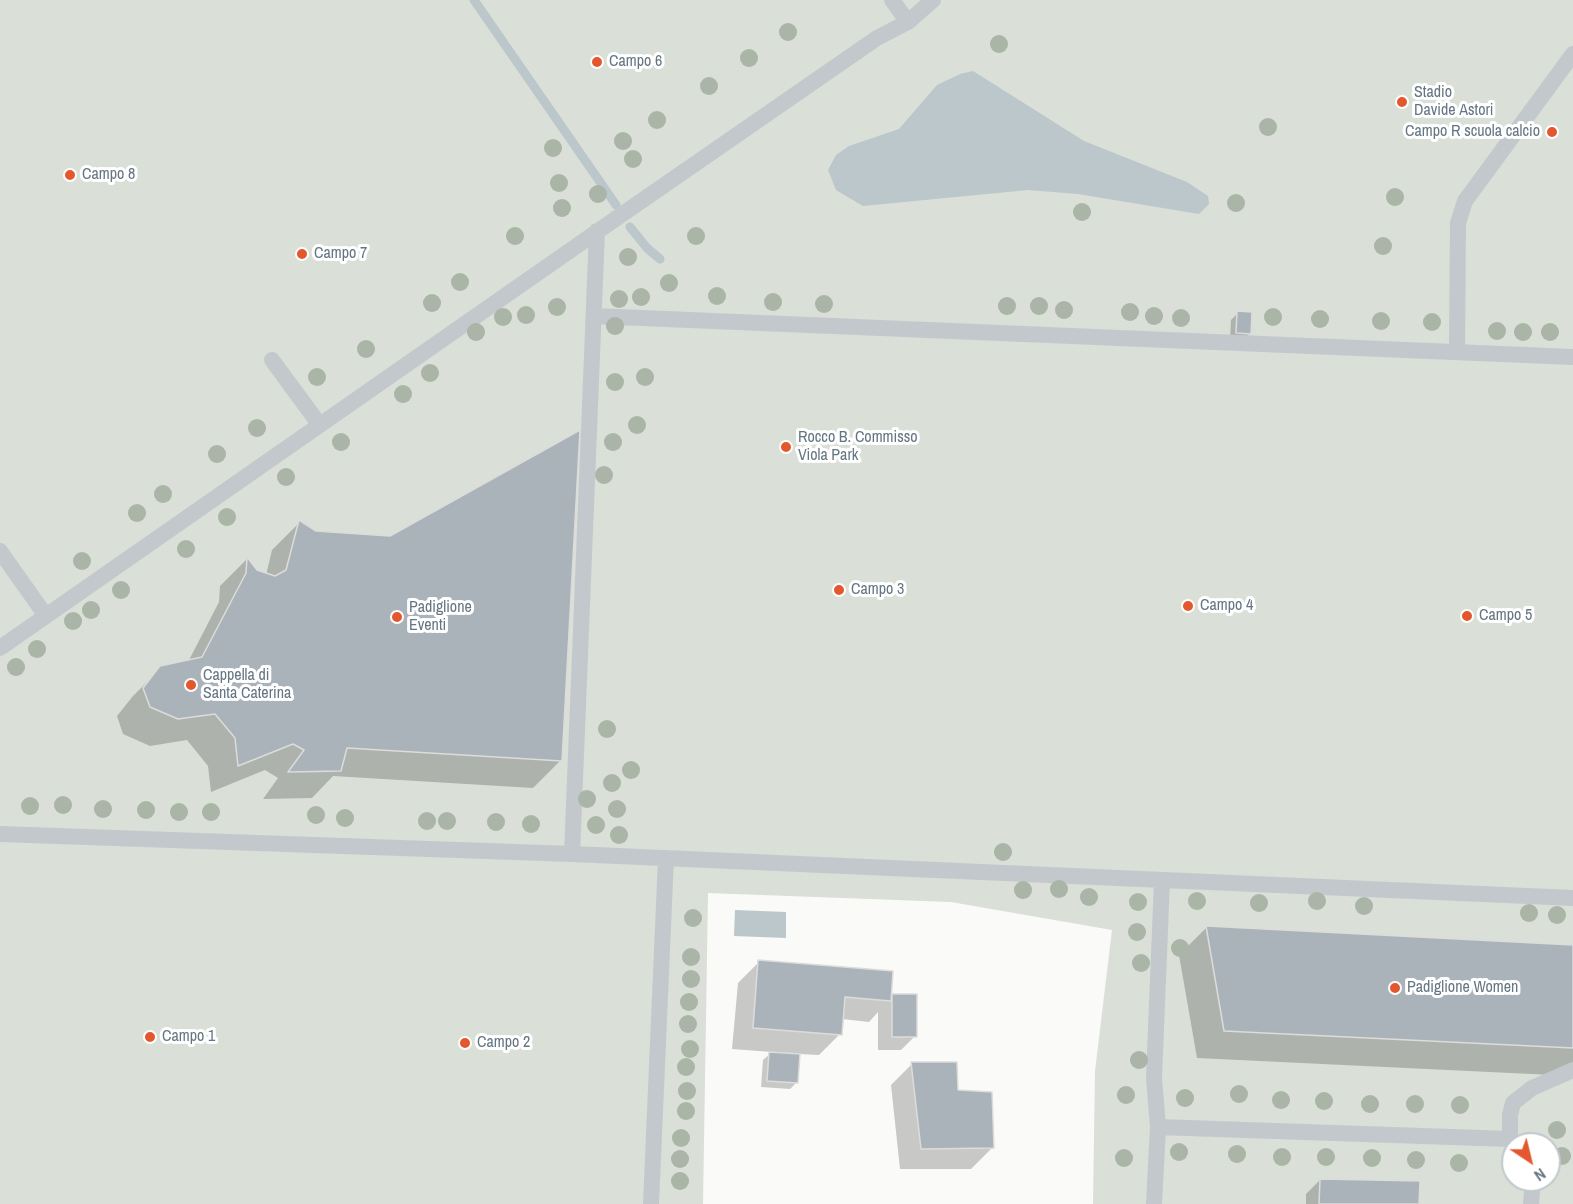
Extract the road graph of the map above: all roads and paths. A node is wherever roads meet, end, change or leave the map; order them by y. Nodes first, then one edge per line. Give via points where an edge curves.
1 (892, 0) edge
2 (933, 0) edge
3 (908, 22) junction
4 (1573, 54) edge
5 (604, 226) junction
6 (594, 316) junction
7 (1457, 351) junction
8 (1573, 357) edge
9 (272, 360) dead end
10 (319, 424) junction
11 (0, 551) edge
12 (46, 616) junction
13 (0, 648) edge
14 (0, 834) edge
15 (572, 854) junction
16 (666, 858) junction
17 (1162, 880) junction
18 (1573, 898) edge
19 (1573, 1070) edge
20 (1158, 1127) junction
21 (1513, 1132) edge
22 (1501, 1141) edge
23 (651, 1204) edge
24 (1154, 1204) edge

1 - 3 lane
2 - 3 lane
3 - 5 lane via 877,38
4 - 7 lane via 1465,201 1458,223
5 - 6 lane
5 - 10 lane
6 - 7 lane
6 - 15 lane
7 - 8 lane
9 - 10 lane
10 - 12 lane
11 - 12 lane
12 - 13 lane
14 - 15 lane
15 - 16 lane
16 - 17 lane
16 - 23 lane
17 - 18 lane
17 - 20 lane via 1154,1078
19 - 21 lane via 1532,1088 1513,1103
20 - 22 lane
20 - 24 lane

